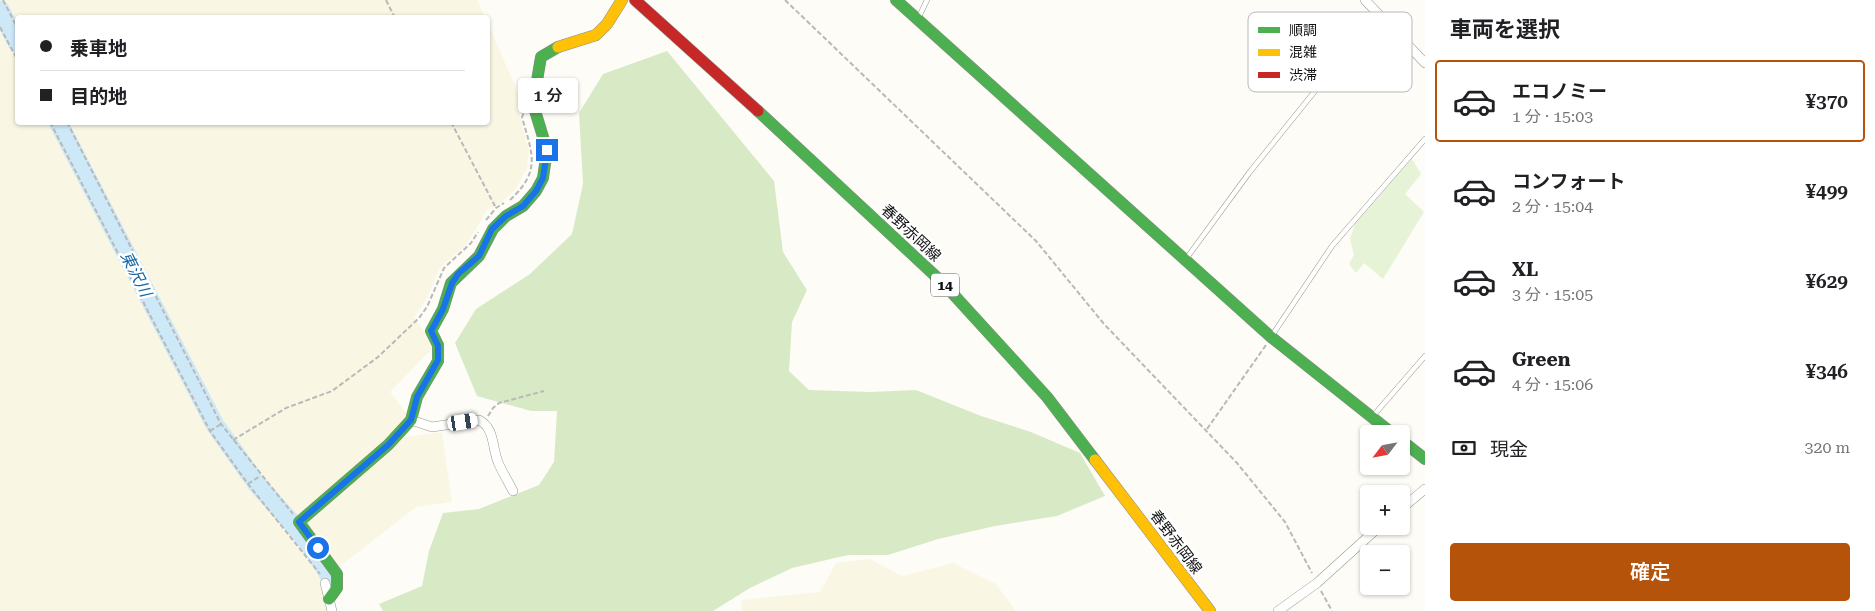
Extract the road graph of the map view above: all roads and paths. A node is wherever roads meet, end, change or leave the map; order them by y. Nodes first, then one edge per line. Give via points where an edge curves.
1 (3, 0) edge
2 (386, 0) edge
3 (622, 0) edge
4 (635, 0) edge
5 (785, 0) edge
6 (896, 0) edge
7 (927, 0) edge
8 (1365, 0) edge
9 (1376, 12) edge
10 (394, 15) edge
11 (917, 20) junction
12 (15, 23) edge
13 (0, 27) edge
14 (1412, 49) edge
15 (15, 54) edge
16 (1425, 62) edge
17 (1315, 92) edge
18 (533, 104) junction
19 (52, 125) edge
20 (69, 125) edge
21 (453, 125) edge
22 (1425, 139) edge
23 (496, 208) junction
24 (486, 220) dead end
25 (481, 228) dead end
26 (1186, 260) junction
27 (1272, 337) junction
28 (1425, 356) edge
29 (544, 391) dead end
30 (1372, 417) junction
31 (411, 420) junction
32 (485, 423) junction
33 (221, 424) junction
34 (1382, 425) edge
35 (1207, 430) junction
36 (210, 431) junction
37 (233, 440) junction
38 (1410, 447) edge
39 (1425, 459) edge
40 (260, 476) junction
41 (248, 484) junction
42 (1425, 488) edge
43 (512, 491) dead end
44 (1410, 501) edge
45 (299, 522) junction
46 (1370, 535) edge
47 (325, 583) joint
48 (1317, 583) junction
49 (329, 598) junction
50 (332, 611) edge
51 (1210, 611) edge
52 (1278, 611) edge
53 (1332, 611) edge

1 - 12 path
2 - 10 path
3 - 18 street via 598,34 561,44 541,57
4 - 51 street, 春野赤岡線 / 14 via 798,147 949,290 1047,397
5 - 35 path via 1036,241 1104,324
6 - 11 street
7 - 11 lane
8 - 9 street
11 - 26 street
13 - 15 path
14 - 16 street
17 - 26 lane via 1249,173
18 - 23 path via 526,108 522,117 534,158 525,186
18 - 31 street via 547,150 543,178 523,206 492,229 479,256 452,283 431,331 438,346 438,360 417,397
19 - 36 path
20 - 33 path
21 - 23 path
22 - 27 lane via 1332,246
23 - 24 path
25 - 37 path via 471,243 444,268 419,318 378,357 332,391 286,408
26 - 27 street
27 - 30 street
27 - 35 path
28 - 30 lane
29 - 32 path via 499,403
30 - 34 street
31 - 32 street via 432,427 479,420
31 - 45 street via 388,445
32 - 43 street via 493,438 497,460
33 - 36 path
33 - 37 path
35 - 48 path via 1285,522
36 - 41 path
37 - 40 path
38 - 39 street
40 - 41 path
40 - 45 path
41 - 47 path via 316,567
42 - 44 street
45 - 49 street via 337,574 336,588
46 - 48 street
47 - 49 street
48 - 52 street
48 - 53 path
49 - 50 street

